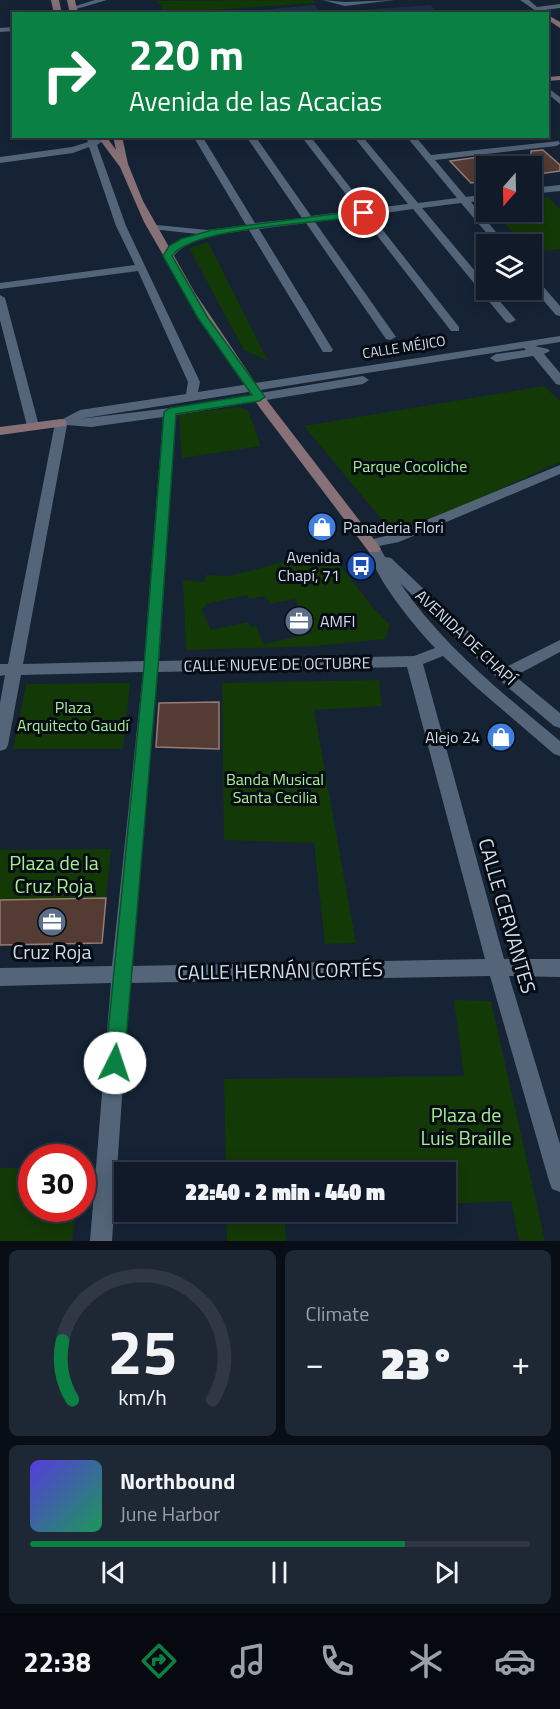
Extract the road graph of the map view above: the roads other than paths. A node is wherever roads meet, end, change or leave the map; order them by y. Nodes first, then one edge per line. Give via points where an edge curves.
1 (103, 0) edge
2 (326, 0) edge
3 (391, 0) edge
4 (524, 0) edge
5 (560, 6) edge
6 (73, 7) edge
7 (539, 11) edge
8 (104, 138) edge
9 (117, 138) edge
10 (198, 138) edge
11 (251, 138) edge
12 (307, 138) edge
13 (359, 138) edge
14 (411, 138) edge
15 (91, 141) edge
16 (558, 145) edge
17 (429, 158) junction
18 (0, 160) edge
19 (124, 165) junction
20 (560, 188) edge
21 (542, 190) edge
22 (476, 198) edge
23 (464, 200) junction
24 (415, 206) junction
25 (364, 213) junction
26 (308, 220) junction
27 (151, 226) junction
28 (252, 227) junction
29 (212, 232) junction
30 (493, 234) edge
31 (168, 256) junction
32 (142, 268) junction
33 (0, 286) edge
34 (542, 292) edge
35 (0, 298) edge
36 (560, 313) edge
37 (510, 320) dead end
38 (455, 329) dead end
39 (390, 337) dead end
40 (560, 339) edge
41 (522, 344) junction
42 (560, 348) edge
43 (327, 350) dead end
44 (536, 352) junction
45 (560, 381) edge
46 (256, 392) junction
47 (191, 396) junction
48 (170, 412) junction
49 (61, 423) junction
50 (33, 426) junction
51 (0, 431) edge
52 (560, 469) edge
53 (372, 547) junction
54 (560, 645) edge
55 (444, 650) junction
56 (415, 661) junction
57 (151, 667) junction
58 (7, 670) edge
59 (504, 675) junction
60 (560, 722) edge
61 (0, 745) edge
62 (560, 750) edge
63 (497, 968) junction
64 (560, 968) edge
65 (121, 975) junction
66 (0, 977) edge
67 (560, 1181) edge
68 (101, 1241) edge

1 - 6 street
2 - 3 street via 345,4
4 - 7 street
5 - 7 street
8 - 19 street
9 - 19 street
10 - 28 street
11 - 26 street
12 - 25 street
13 - 24 street
14 - 17 street
15 - 18 street via 73,150
15 - 32 street via 120,226
16 - 17 street
17 - 23 street
19 - 27 street, AVENIDA DE CHAPÍ
20 - 21 street
22 - 23 street
23 - 24 street
23 - 30 street
24 - 25 street
24 - 37 street
25 - 26 street
25 - 38 street
26 - 28 street
26 - 39 street
27 - 29 street
27 - 31 street, AVENIDA DE CHAPÍ
28 - 29 street
28 - 43 street
29 - 31 street via 184,241
31 - 46 street, AVENIDA DE CHAPÍ via 203,318
32 - 33 street
32 - 47 street via 194,382
34 - 36 street
35 - 50 street
40 - 41 street, CALLE MÉJICO
41 - 44 street
41 - 46 street, CALLE MÉJICO
42 - 44 street, CALLE MÉJICO
44 - 45 street
44 - 46 street, CALLE MÉJICO
46 - 47 street
46 - 48 street
46 - 53 street, AVENIDA DE CHAPÍ
47 - 49 street via 80,414
48 - 49 street via 92,423
48 - 57 street
49 - 50 street
49 - 58 street
50 - 51 street
52 - 53 street
53 - 55 street, AVENIDA DE CHAPÍ via 383,569
53 - 59 street, AVENIDA DE CHAPÍ
54 - 59 street
55 - 56 street, CALLE NUEVE DE OCTUBRE
55 - 62 street, AVENIDA DE CHAPÍ
56 - 57 street, CALLE NUEVE DE OCTUBRE
56 - 63 street, CALLE CERVANTES
57 - 58 street, CALLE NUEVE DE OCTUBRE
57 - 65 street
58 - 61 street
59 - 60 street, AVENIDA DE CHAPÍ
63 - 64 street, CALLE HERNÁN CORTÉS
63 - 65 street, CALLE HERNÁN CORTÉS
63 - 67 street, CALLE CERVANTES
65 - 66 street, CALLE HERNÁN CORTÉS
65 - 68 street

